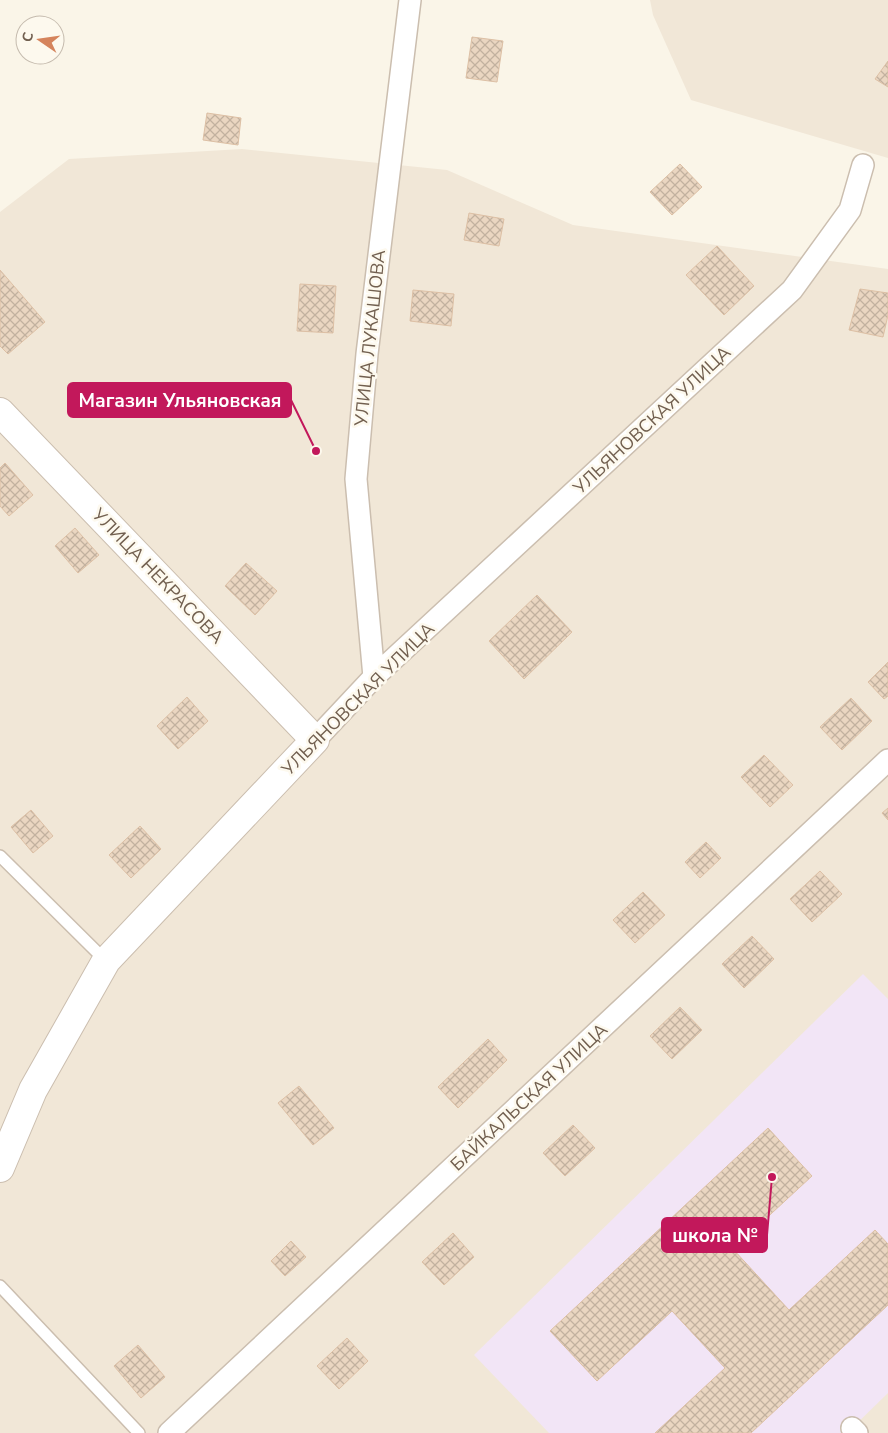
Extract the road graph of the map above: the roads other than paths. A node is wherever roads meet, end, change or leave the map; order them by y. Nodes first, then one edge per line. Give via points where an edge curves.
1 (410, 0) edge
2 (863, 165) dead end
3 (0, 412) edge
4 (374, 677) junction
5 (315, 740) junction
6 (888, 760) edge
7 (0, 856) edge
8 (106, 960) junction
9 (0, 1168) edge
10 (0, 1286) edge
11 (139, 1433) edge
12 (169, 1433) edge

1 - 4 street, УЛИЦА ЛУКАШОВА via 366,354 356,479
2 - 4 street, УЛЬЯНОВСКАЯ УЛИЦА via 850,210 792,290
3 - 5 street, УЛИЦА НЕКРАСОВА
4 - 5 street, УЛЬЯНОВСКАЯ УЛИЦА
5 - 8 street, УЛЬЯНОВСКАЯ УЛИЦА
6 - 12 street, БАЙКАЛЬСКАЯ УЛИЦА
7 - 8 lane
8 - 9 street, УЛЬЯНОВСКАЯ УЛИЦА via 33,1090
10 - 11 lane

